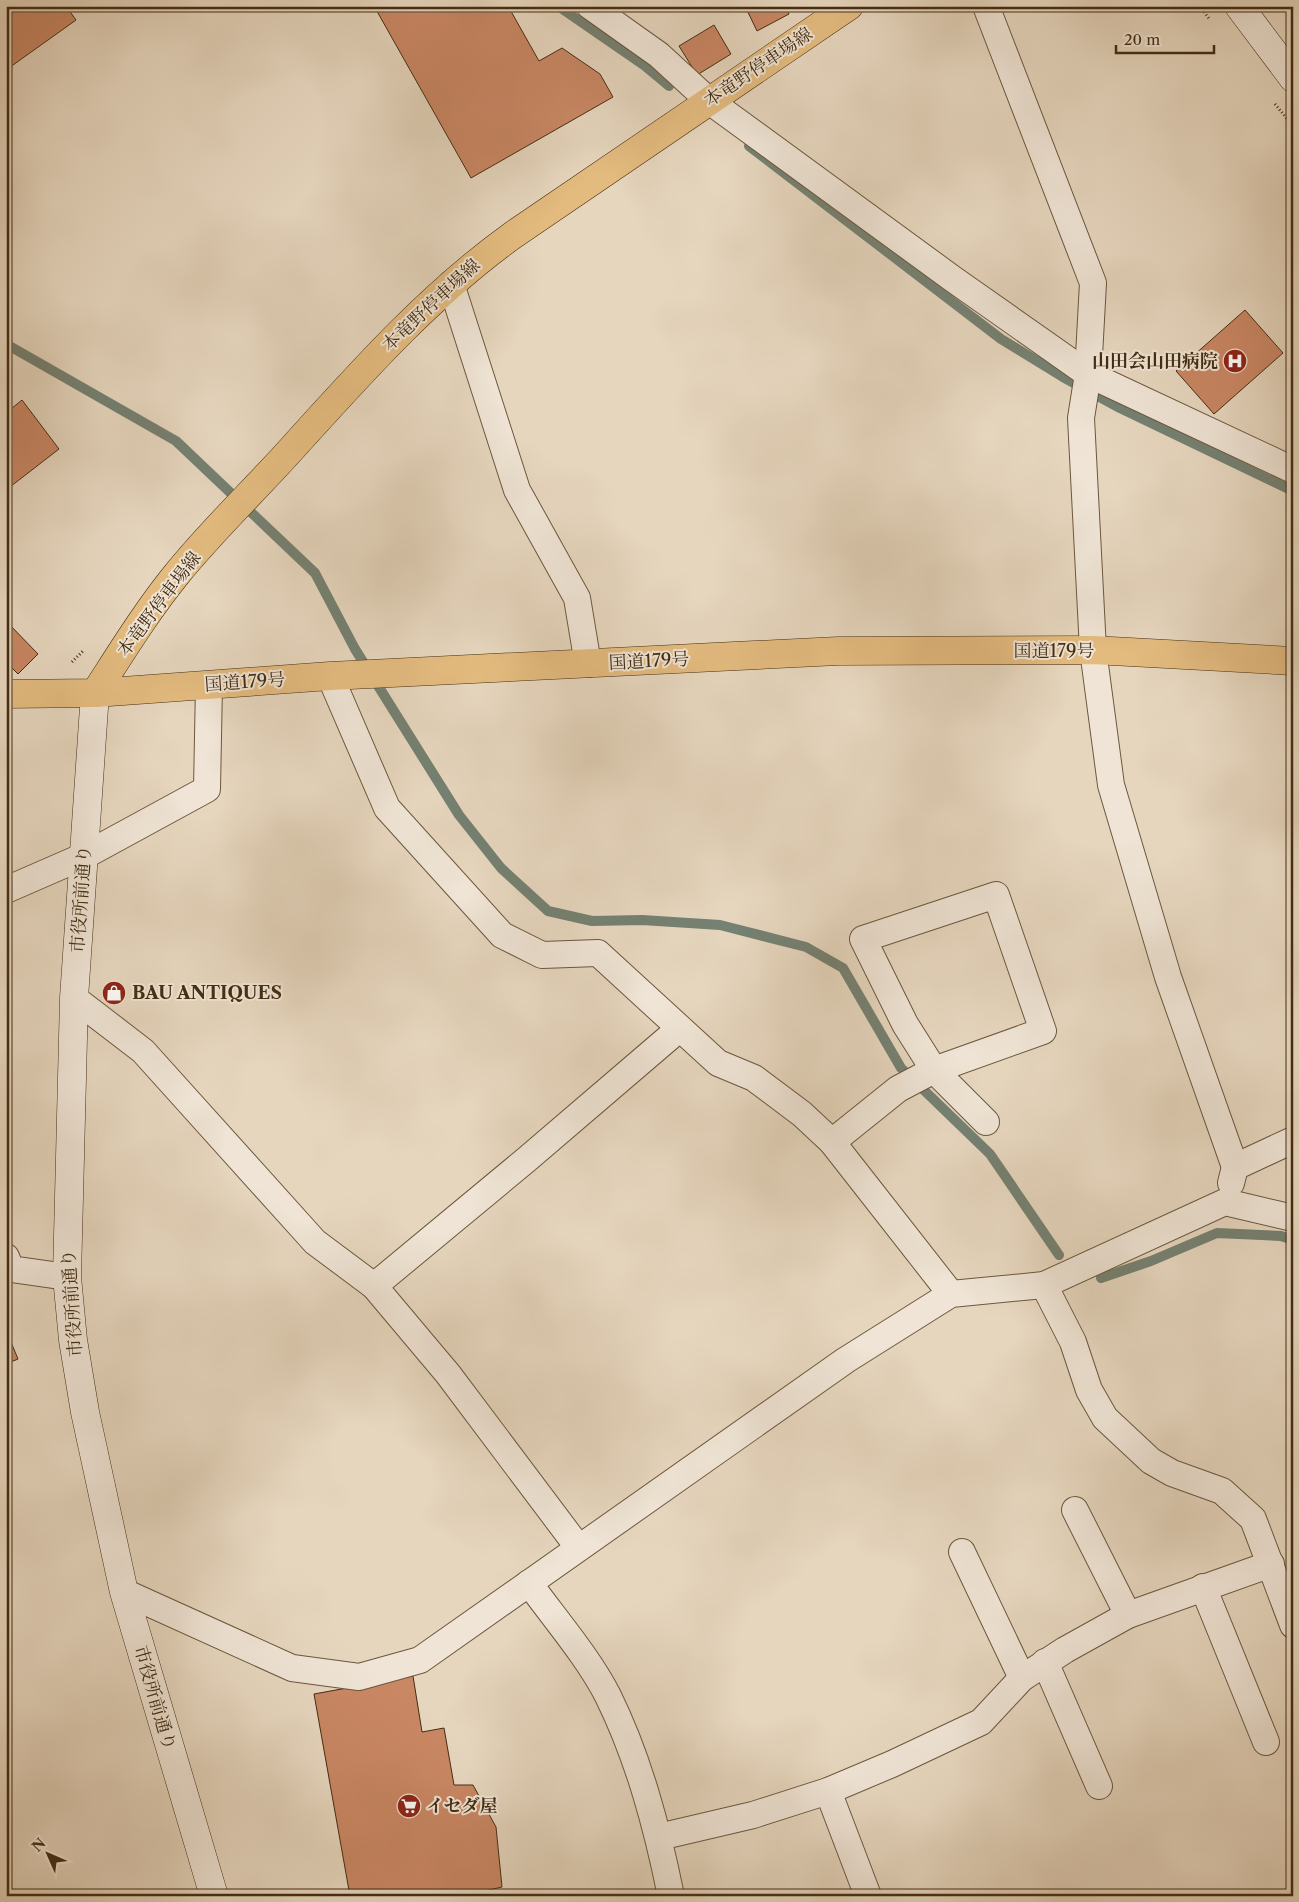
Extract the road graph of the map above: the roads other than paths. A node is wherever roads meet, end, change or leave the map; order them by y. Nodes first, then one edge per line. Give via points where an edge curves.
1 (590, 6) edge
2 (849, 6) edge
3 (986, 6) edge
4 (1239, 6) edge
5 (1293, 78) edge
6 (708, 100) junction
7 (451, 284) junction
8 (1088, 374) junction
9 (1293, 470) edge
10 (1093, 650) junction
11 (1293, 661) edge
12 (588, 664) junction
13 (330, 676) junction
14 (209, 685) junction
15 (95, 693) junction
16 (6, 694) edge
17 (84, 856) junction
18 (6, 890) edge
19 (74, 998) junction
20 (679, 1029) junction
21 (934, 1070) junction
22 (986, 1122) dead end
23 (1293, 1140) edge
24 (832, 1142) junction
25 (1235, 1167) junction
26 (1225, 1202) junction
27 (1293, 1218) edge
28 (6, 1257) edge
29 (67, 1277) junction
30 (1044, 1284) junction
31 (374, 1286) junction
32 (951, 1294) junction
33 (1075, 1510) dead end
34 (578, 1547) junction
35 (962, 1552) dead end
36 (1271, 1564) junction
37 (529, 1583) junction
38 (1203, 1588) junction
39 (124, 1592) junction
40 (1128, 1615) junction
41 (1293, 1626) edge
42 (1045, 1662) junction
43 (1022, 1678) junction
44 (1266, 1742) dead end
45 (1099, 1786) dead end
46 (828, 1791) junction
47 (659, 1837) junction
48 (214, 1896) edge
49 (670, 1896) edge
50 (868, 1896) edge

1 - 6 street via 659,55
2 - 6 main road, 本竜野停車場線
3 - 8 street via 1093,283
4 - 5 street
6 - 7 main road, 本竜野停車場線 via 506,240
6 - 8 street via 953,280
7 - 12 street via 517,490 577,598
7 - 15 main road, 本竜野停車場線 via 389,341 171,582
8 - 9 street
8 - 10 street via 1081,418
10 - 11 main road, 国道179号
10 - 12 main road, 国道179号 via 838,651
10 - 25 street via 1111,785 1168,977
12 - 13 main road, 国道179号
13 - 14 main road, 国道179号
13 - 20 street via 387,808 502,935 542,955 598,953
14 - 15 main road, 国道179号
14 - 17 street via 207,789
15 - 16 main road, 国道179号
15 - 17 street, 市役所前通り
17 - 18 street
17 - 19 street, 市役所前通り
19 - 29 street, 市役所前通り
19 - 31 street via 143,1051 315,1242
20 - 24 street via 718,1063 754,1078 802,1114
20 - 31 street
21 - 21 street via 1043,1031 996,895 863,939 905,1024
21 - 22 street
21 - 24 street via 898,1088
23 - 25 street
24 - 32 street
25 - 26 street
26 - 27 street
26 - 30 street
28 - 29 street via 11,1269
29 - 39 street, 市役所前通り via 72,1340 85,1412
30 - 32 street
30 - 36 street via 1074,1342 1090,1390 1105,1418 1151,1461 1172,1473 1222,1490 1253,1520
31 - 34 street via 448,1374
32 - 34 street via 846,1360
33 - 40 street
34 - 37 street
35 - 43 street
36 - 38 street
36 - 41 street
37 - 39 street via 420,1660 360,1677 292,1668
37 - 47 street via 607,1695 634,1756
38 - 40 street
38 - 44 street
39 - 48 street, 市役所前通り
40 - 42 street
42 - 43 street
42 - 45 street
43 - 46 street via 980,1722
46 - 47 street via 753,1815
46 - 50 street
47 - 49 street

